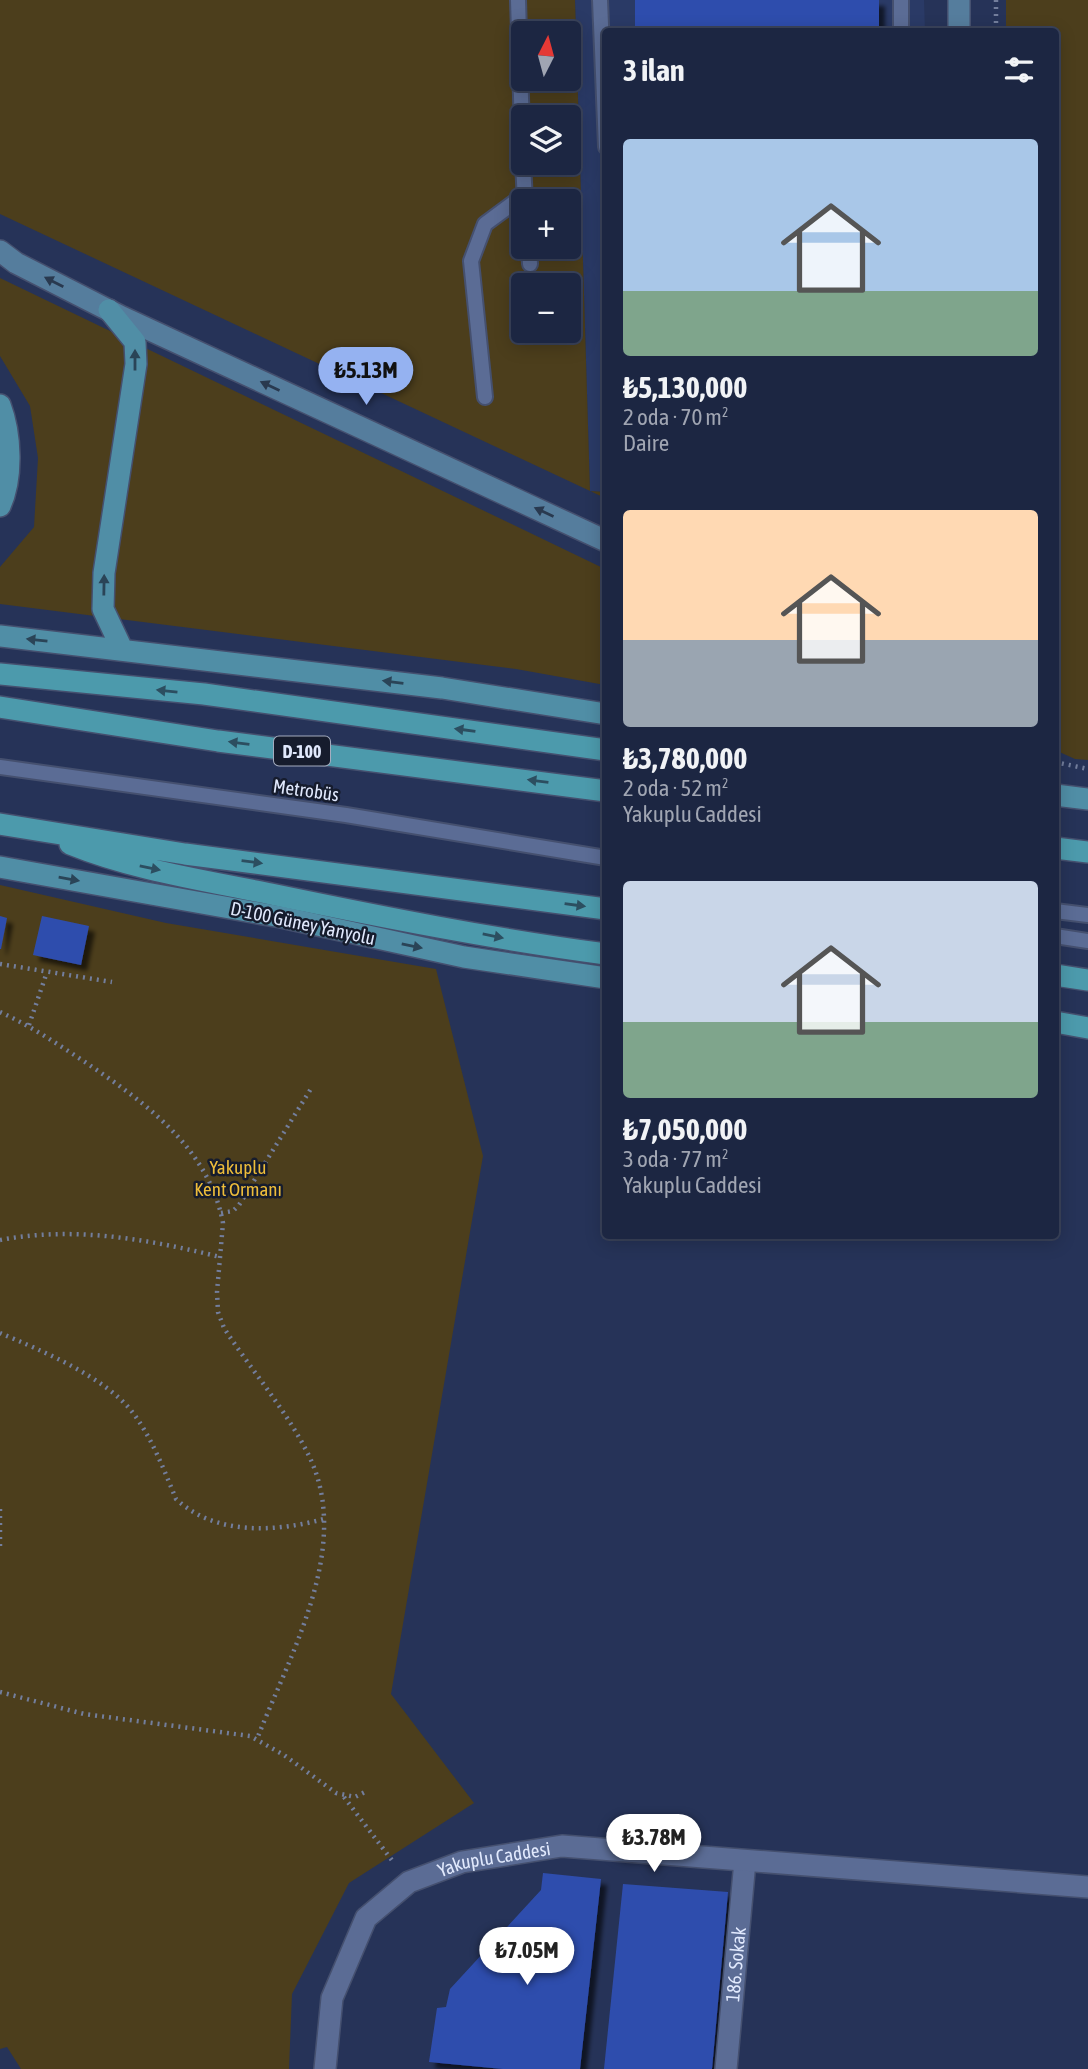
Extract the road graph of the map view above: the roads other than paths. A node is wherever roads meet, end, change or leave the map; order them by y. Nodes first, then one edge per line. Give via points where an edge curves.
1 (518, 0) edge
2 (600, 0) edge
3 (901, 0) edge
4 (959, 0) edge
5 (901, 28) edge
6 (959, 28) edge
7 (602, 49) edge
8 (521, 105) edge
9 (511, 207) edge
10 (0, 251) edge
11 (530, 259) edge
12 (530, 264) dead end
13 (109, 310) junction
14 (485, 397) dead end
15 (0, 405) edge
16 (0, 506) edge
17 (602, 539) edge
18 (0, 636) edge
19 (122, 649) junction
20 (0, 674) edge
21 (0, 707) edge
22 (602, 714) edge
23 (602, 749) edge
24 (0, 767) edge
25 (1059, 788) edge
26 (602, 790) edge
27 (1059, 795) edge
28 (1088, 798) edge
29 (0, 824) edge
30 (39, 830) junction
31 (1059, 848) edge
32 (1088, 852) edge
33 (602, 857) edge
34 (0, 867) edge
35 (602, 908) edge
36 (1059, 911) edge
37 (1088, 915) edge
38 (1059, 937) edge
39 (1088, 941) edge
40 (602, 953) edge
41 (1059, 976) edge
42 (602, 977) edge
43 (1088, 980) edge
44 (1059, 1023) edge
45 (1088, 1028) edge
46 (1059, 1030) edge
47 (1088, 1034) edge
48 (745, 1861) junction
49 (1088, 1887) edge
50 (326, 2069) edge
51 (726, 2069) edge

1 - 8 lane
2 - 7 lane
3 - 5 lane
4 - 6 main road
9 - 14 lane via 485,224 471,261
13 -> 10 main road
11 - 12 lane
17 -> 13 main road
19 -> 13 main road via 103,609 104,573 136,364 135,342
15 - 16 main road via 6,422 8,465
19 -> 18 main road
22 -> 19 main road via 442,688
23 -> 20 highway via 204,694
26 -> 21 highway, D-100 via 218,741
24 - 33 lane, Metrobüs
25 - 28 main road
27 - 28 main road
29 - 30 highway
30 -> 35 highway
30 -> 40 highway via 110,860 357,911
31 - 32 highway
34 -> 42 main road, D-100 Güney Yanyolu via 281,917 464,957
36 - 37 lane
38 - 39 lane
41 - 43 highway
44 - 45 highway
46 - 47 main road
48 - 49 street, Yakuplu Caddesi
48 - 50 street, Yakuplu Caddesi via 562,1846 462,1862 409,1882 366,1918 332,1998
48 - 51 street, 186. Sokak

